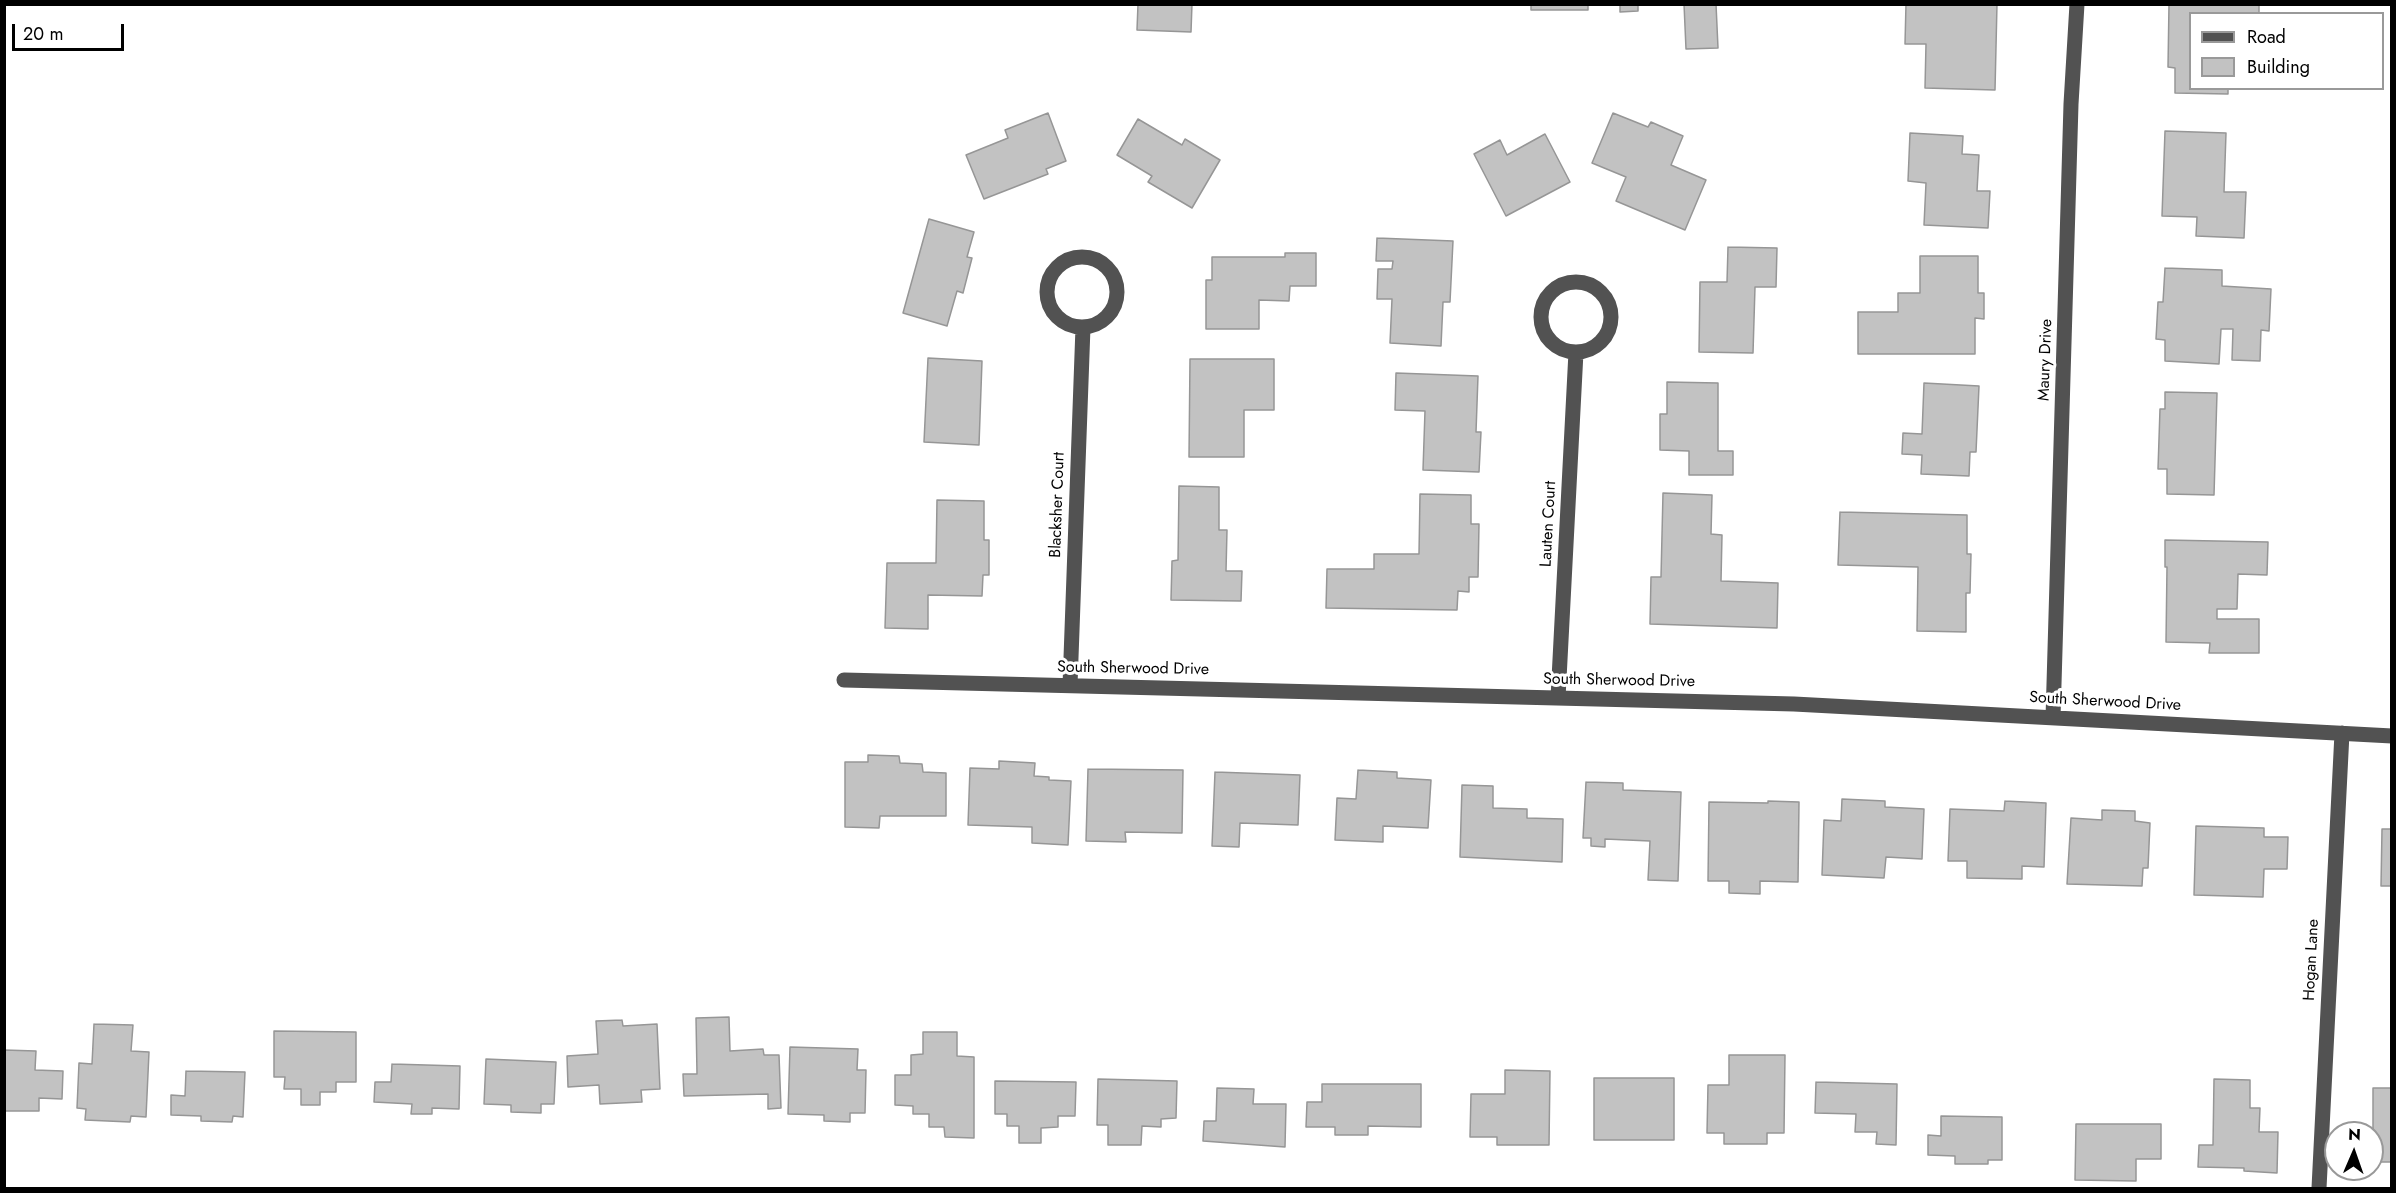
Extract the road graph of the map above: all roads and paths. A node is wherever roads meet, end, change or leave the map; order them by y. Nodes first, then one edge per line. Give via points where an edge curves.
1 (2077, 4) edge
2 (1083, 327) junction
3 (1576, 352) junction
4 (844, 680) dead end
5 (1070, 685) junction
6 (1558, 698) junction
7 (2053, 718) junction
8 (2342, 733) junction
9 (2391, 736) edge
10 (2319, 1188) edge

1 - 7 street, Maury Drive
2 - 2 street via 1104,319 1116,300 1117,289 1114,278 1099,262 1089,258 1066,261 1056,268 1047,289 1047,301 1061,320
2 - 5 street, Blacksher Court
3 - 3 street via 1597,345 1610,326 1611,315 1603,294 1594,286 1572,281 1551,292 1540,313 1545,336 1564,350
3 - 6 street, Lauten Court
4 - 5 street, South Sherwood Drive
5 - 6 street, South Sherwood Drive
6 - 7 street, South Sherwood Drive via 1794,704
7 - 8 street, South Sherwood Drive
8 - 9 street, South Sherwood Drive
8 - 10 street, Hogan Lane

